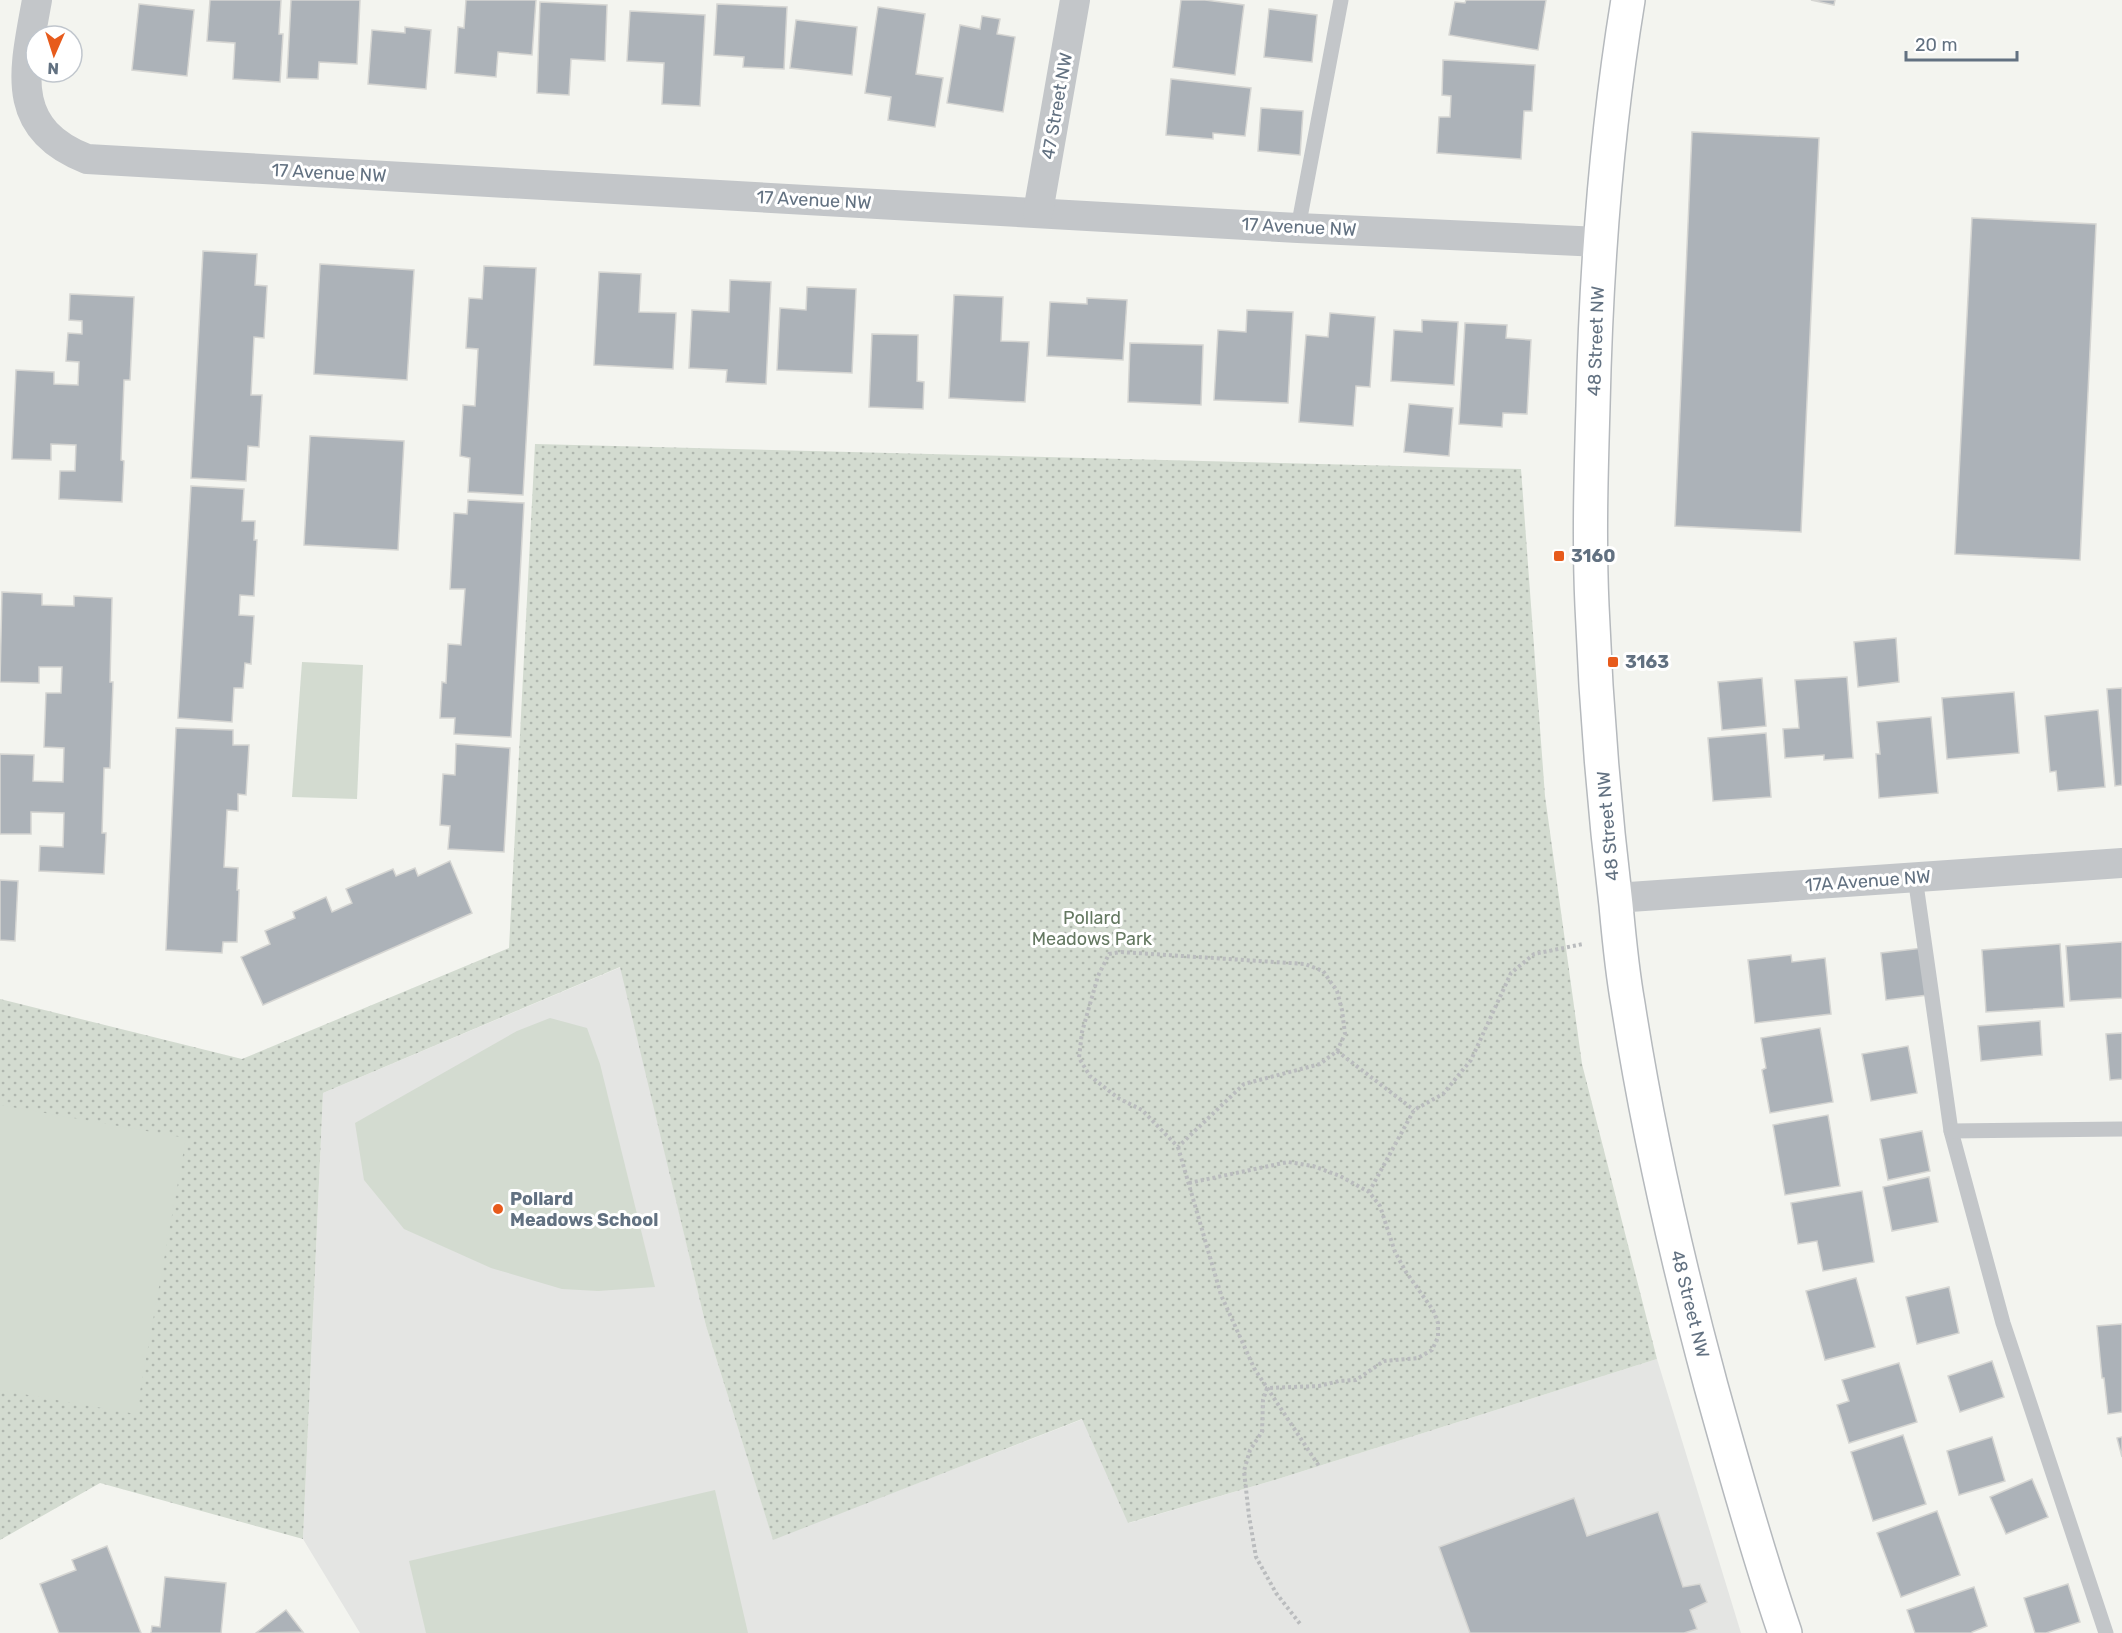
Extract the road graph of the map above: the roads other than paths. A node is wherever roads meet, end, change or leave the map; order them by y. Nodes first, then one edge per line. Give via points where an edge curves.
1 (37, 0) edge
2 (1075, 0) edge
3 (1341, 0) edge
4 (1628, 0) edge
5 (1038, 212) junction
6 (1298, 228) junction
7 (1600, 242) junction
8 (2122, 863) edge
9 (1915, 877) junction
10 (1615, 898) junction
11 (2122, 1129) edge
12 (1951, 1131) junction
13 (1785, 1633) edge
14 (2106, 1633) edge

1 - 5 street, 17 Avenue NW via 27,57 30,105 49,138 66,151 87,159
2 - 5 street, 47 Street NW
3 - 6 lane
4 - 7 street, 48 Street NW
5 - 6 street, 17 Avenue NW
6 - 7 street, 17 Avenue NW
7 - 10 street, 48 Street NW via 1593,421 1592,603
8 - 9 street, 17A Avenue NW
9 - 10 street, 17A Avenue NW
9 - 12 lane
10 - 13 street, 48 Street NW via 1627,1000 1660,1181 1685,1290 1757,1552
11 - 12 lane
12 - 14 lane via 2003,1323

